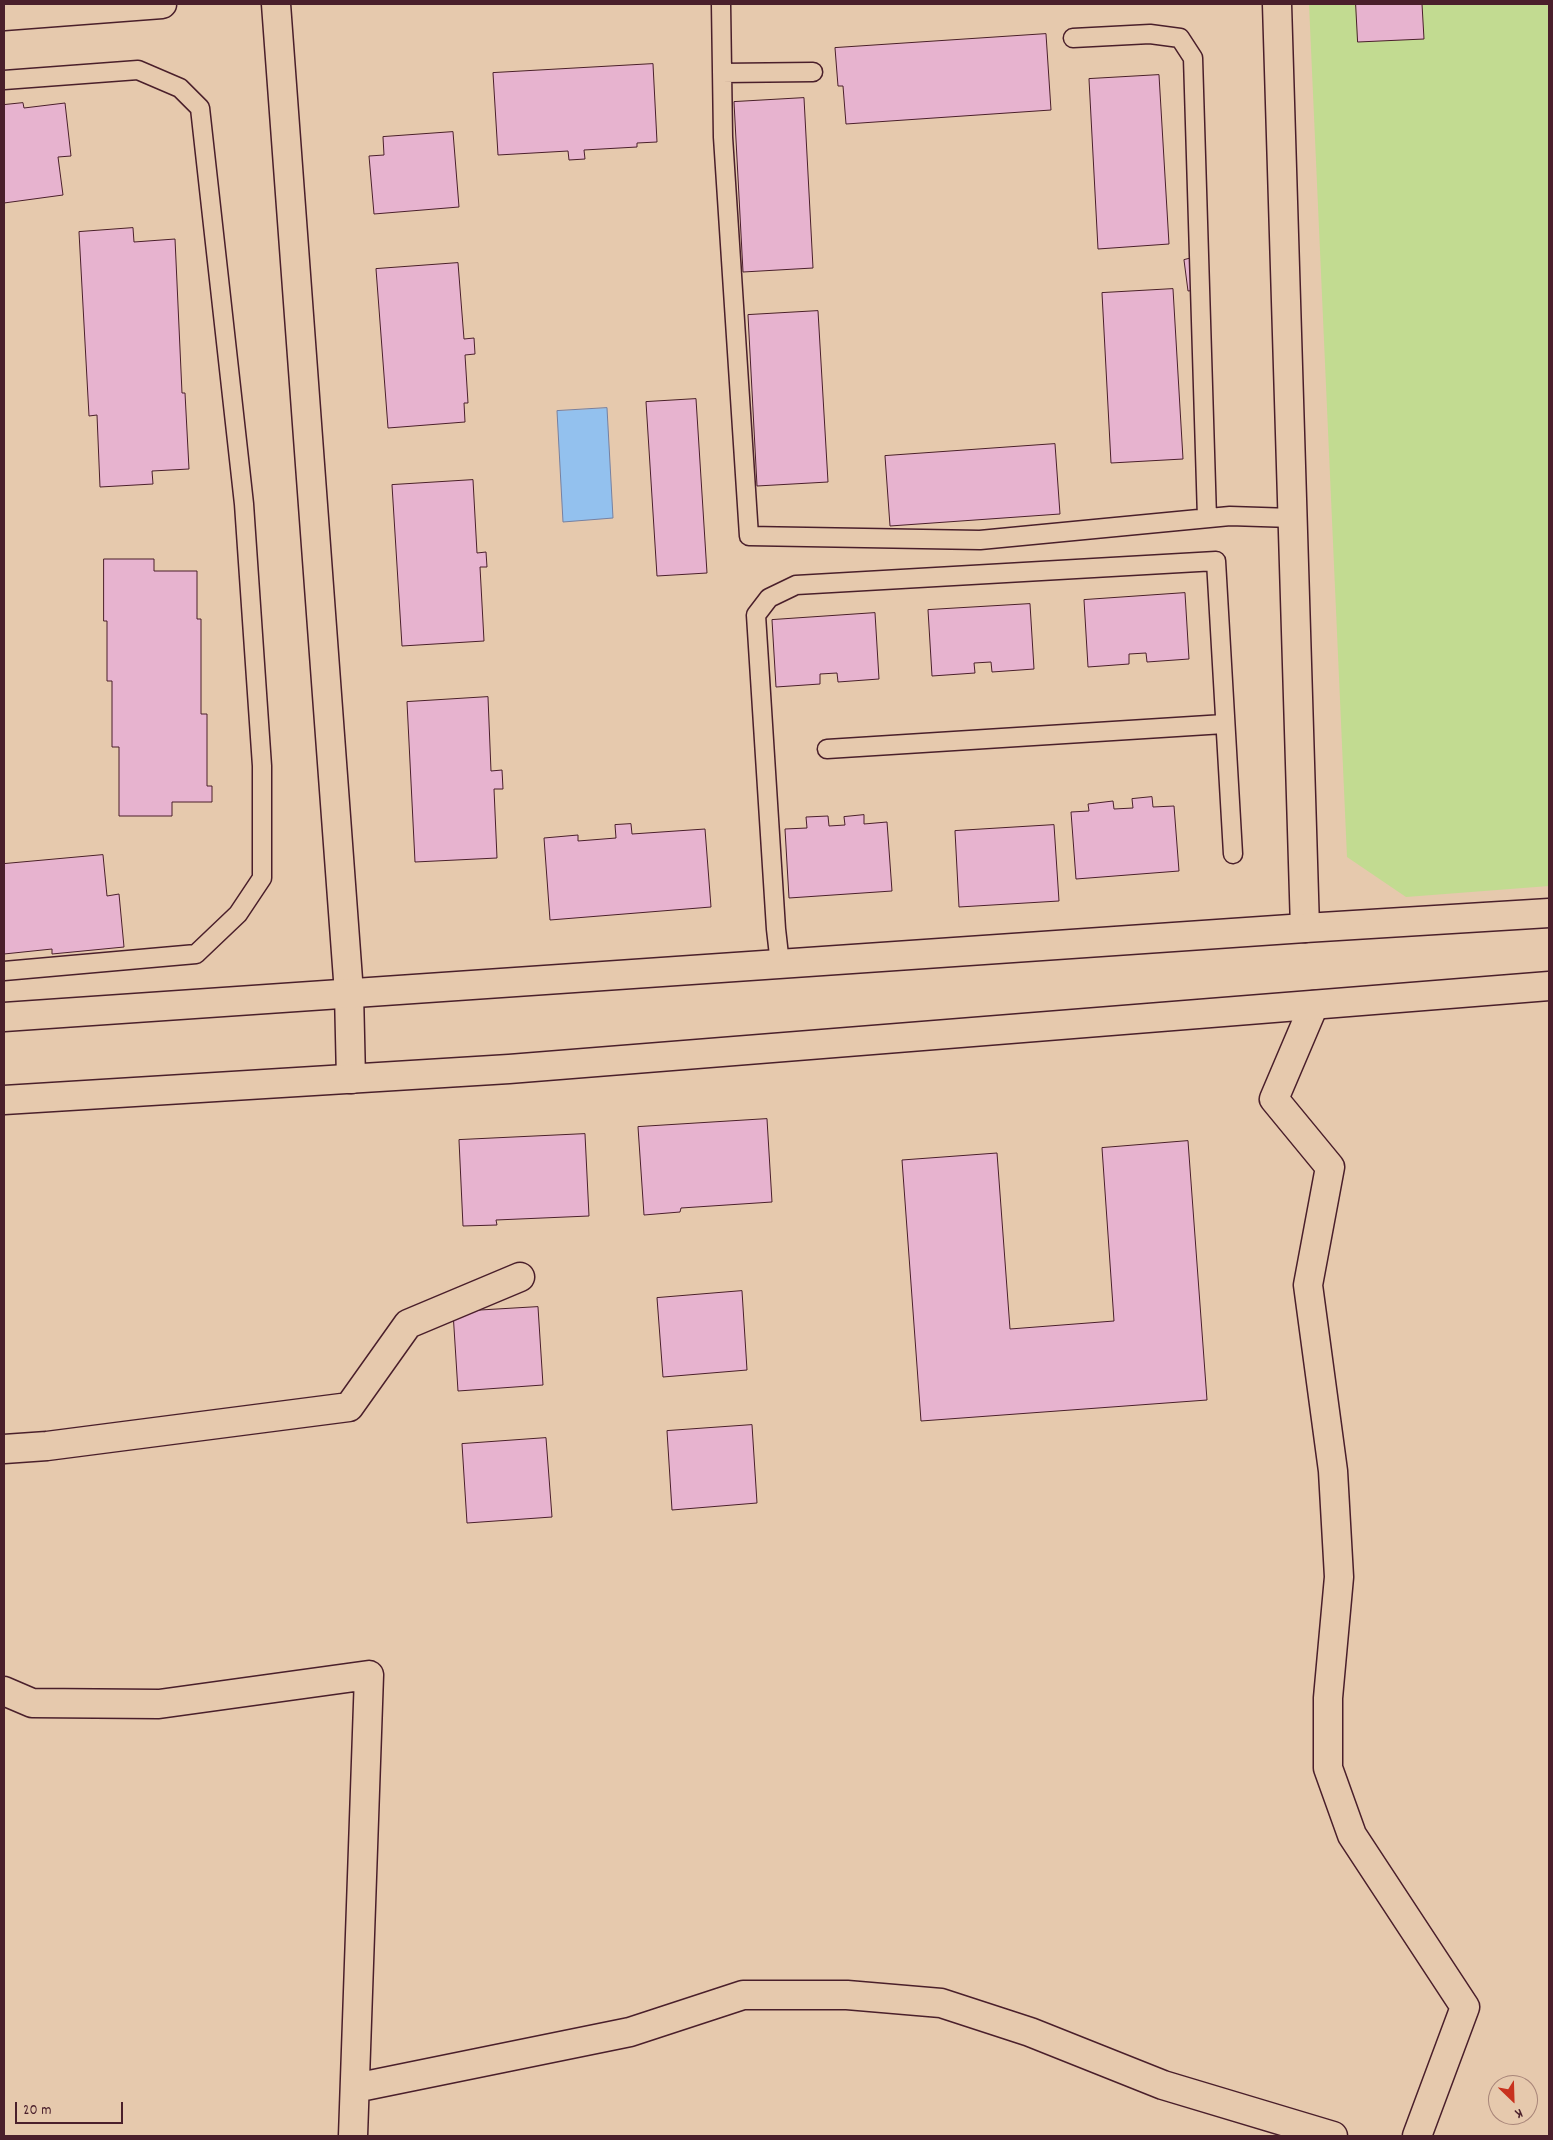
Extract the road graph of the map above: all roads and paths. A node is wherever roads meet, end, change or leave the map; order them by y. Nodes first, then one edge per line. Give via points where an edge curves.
1 (162, 4) edge
2 (276, 4) edge
3 (721, 4) edge
4 (1277, 4) edge
5 (4, 16) edge
6 (1073, 38) dead end
7 (813, 72) dead end
8 (722, 73) junction
9 (4, 80) edge
10 (1207, 518) junction
11 (1292, 518) junction
12 (1224, 724) junction
13 (827, 748) dead end
14 (1233, 854) dead end
15 (1549, 913) edge
16 (1305, 928) junction
17 (780, 964) junction
18 (4, 971) edge
19 (1549, 986) edge
20 (349, 993) junction
21 (1314, 1005) junction
22 (4, 1017) edge
23 (352, 1079) junction
24 (4, 1100) edge
25 (520, 1277) dead end
26 (4, 1449) edge
27 (4, 1691) edge
28 (355, 2088) junction
29 (353, 2136) edge
30 (1332, 2136) edge
31 (1417, 2136) edge

1 - 5 street
2 - 20 street
3 - 8 lane
4 - 11 street
6 - 10 lane via 1150,34 1180,38 1193,58
7 - 8 lane
8 - 10 lane via 722,137 749,536 980,540
9 - 18 lane via 138,70 180,88 200,108 244,504 262,766 262,878 238,914 196,954
10 - 11 lane
11 - 16 street
12 - 13 lane
12 - 14 lane
12 - 17 lane via 1216,561 796,585 769,598 756,615
15 - 16 street
16 - 17 street
17 - 20 street
19 - 21 street
20 - 22 street
20 - 23 street
21 - 23 street
21 - 31 street via 1274,1099 1330,1167 1308,1285 1333,1471 1339,1577 1328,1698 1328,1768 1352,1835 1465,2007
23 - 24 street
25 - 26 street via 408,1324 349,1407
27 - 28 street via 32,1703 159,1704 369,1675
28 - 29 street
28 - 30 street via 630,2032 743,1995 847,1995 942,2002 1030,2032 1162,2085

